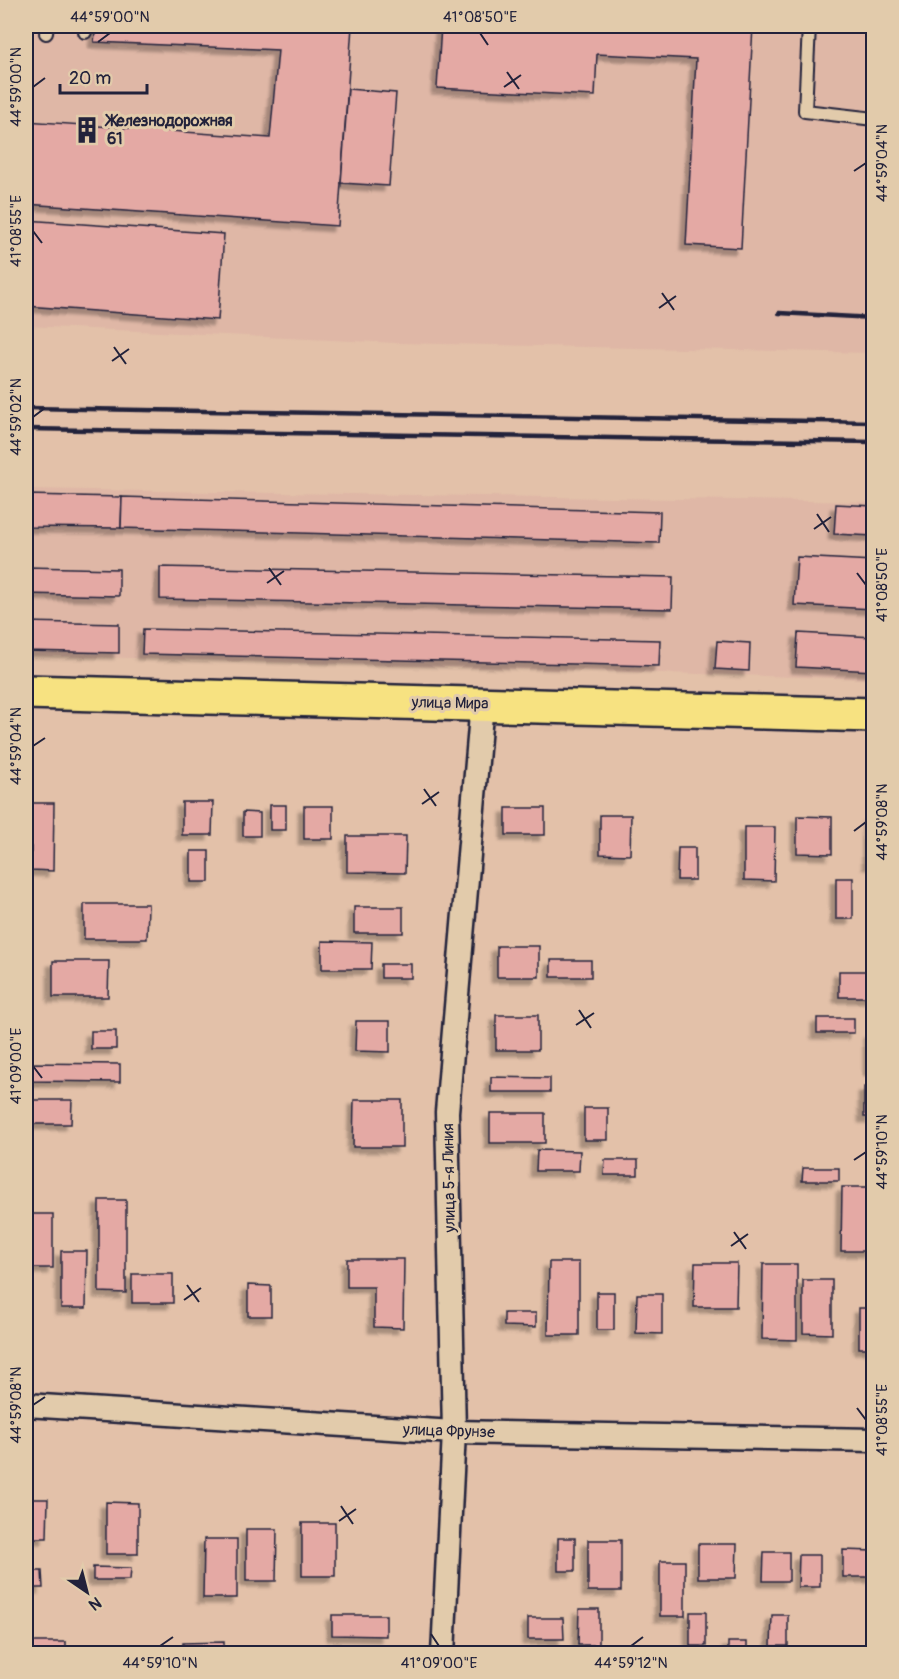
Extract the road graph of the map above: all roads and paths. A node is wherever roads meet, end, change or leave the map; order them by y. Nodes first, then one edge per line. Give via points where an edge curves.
1 (809, 26) edge
2 (873, 119) edge
3 (26, 693) edge
4 (482, 703) junction
5 (873, 716) edge
6 (26, 1405) edge
7 (454, 1432) junction
8 (873, 1440) edge
9 (443, 1653) edge

1 - 2 lane via 805,111
3 - 4 main road, улица Мира
4 - 5 main road, улица Мира
4 - 7 street, улица 5-я Линия via 447,1112
6 - 7 street, улица Фрунзе
7 - 8 street, улица Фрунзе
7 - 9 street, улица 5-я Линия

